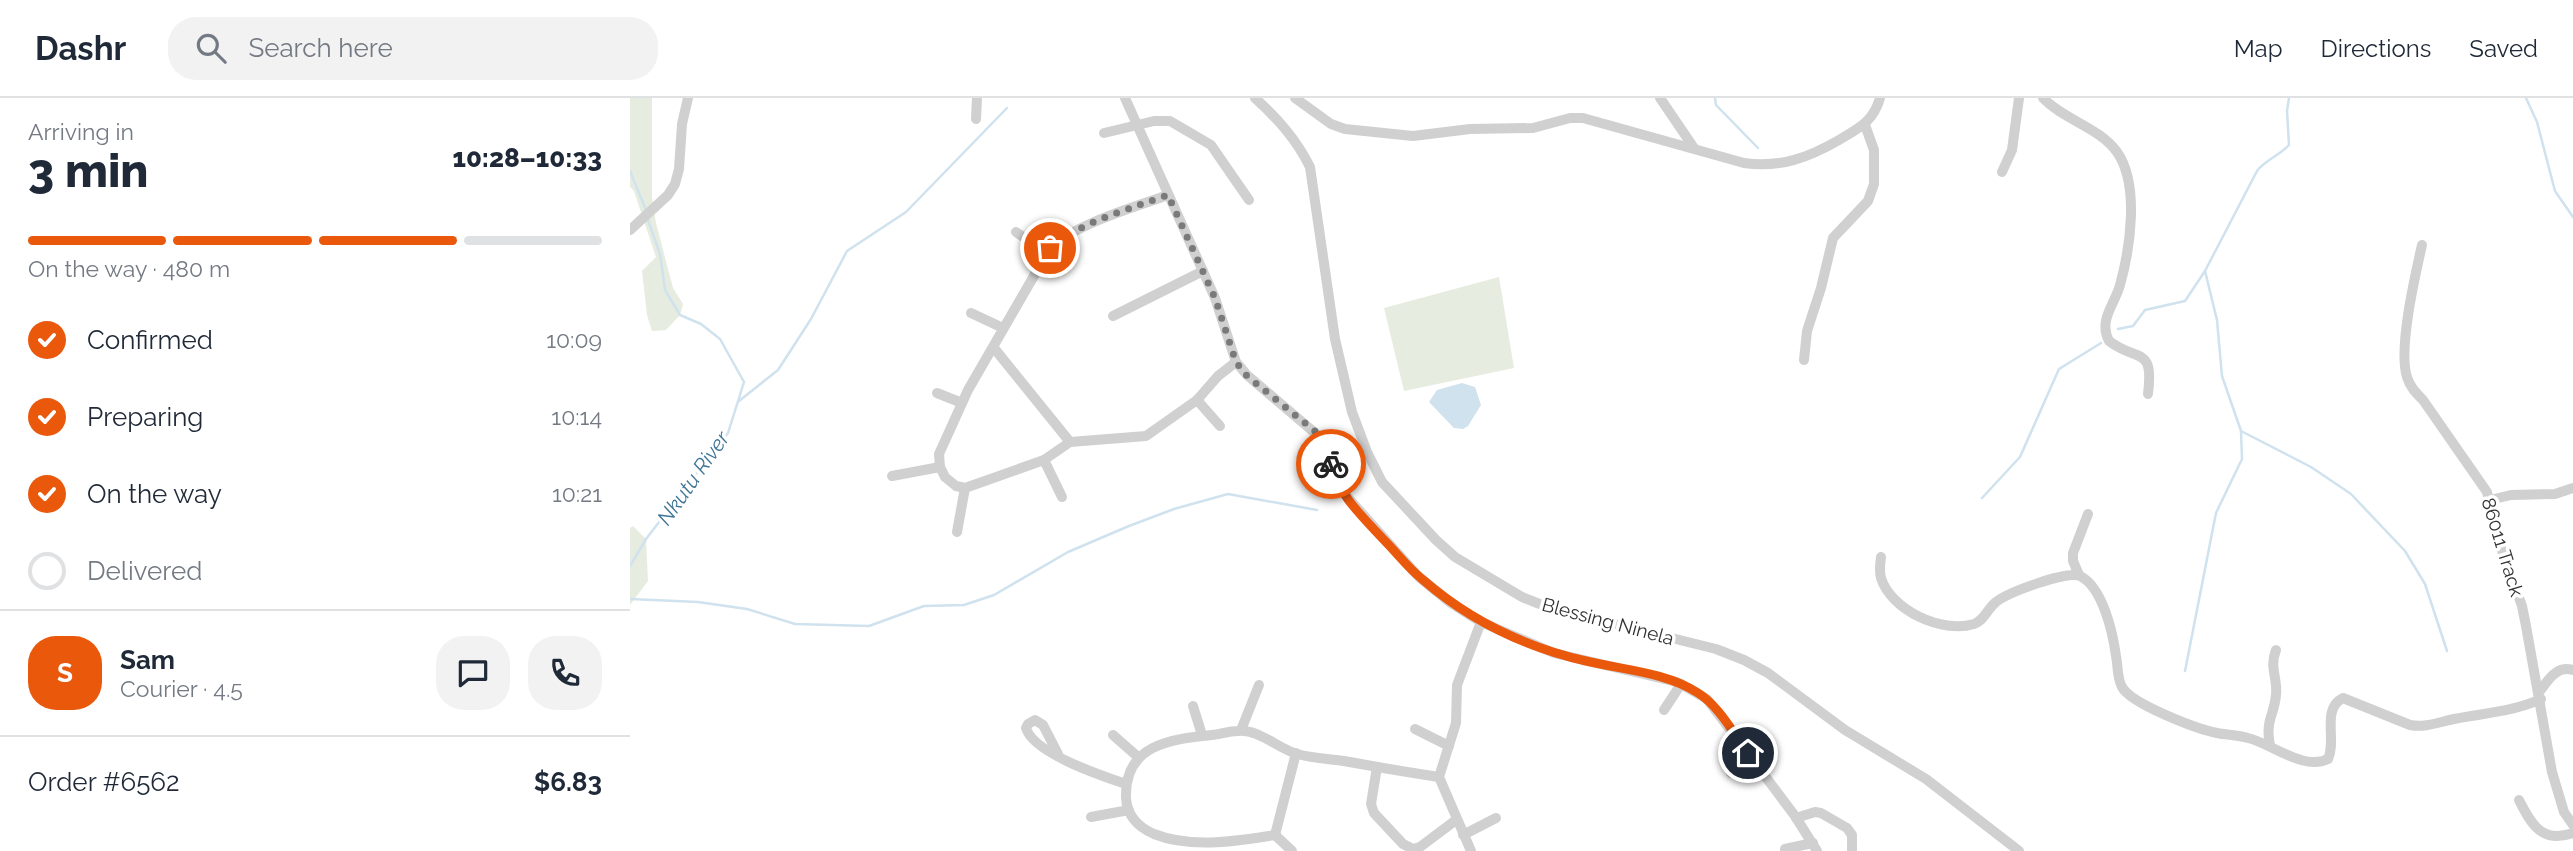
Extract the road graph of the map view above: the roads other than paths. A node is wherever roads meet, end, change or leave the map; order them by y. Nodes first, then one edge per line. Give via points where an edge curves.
1 (688, 98) edge
2 (977, 98) edge
3 (1125, 98) edge
4 (1255, 98) edge
5 (1295, 98) edge
6 (1660, 98) edge
7 (1880, 98) edge
8 (2019, 98) edge
9 (2043, 98) edge
10 (976, 120) dead end
11 (1138, 124) junction
12 (1865, 125) junction
13 (1104, 133) dead end
14 (1695, 149) junction
15 (2002, 172) dead end
16 (1168, 195) junction
17 (1249, 200) dead end
18 (630, 230) edge
19 (1016, 232) dead end
20 (2423, 245) dead end
21 (1046, 253) junction
22 (1203, 271) junction
23 (971, 313) dead end
24 (1113, 316) dead end
25 (1003, 328) junction
26 (994, 348) junction
27 (1804, 360) dead end
28 (1236, 362) junction
29 (937, 393) dead end
30 (2148, 394) dead end
31 (1197, 400) junction
32 (962, 403) junction
33 (1220, 426) dead end
34 (1070, 442) junction
35 (1044, 460) junction
36 (940, 467) junction
37 (892, 476) dead end
38 (965, 488) junction
39 (2573, 488) edge
40 (1062, 497) dead end
41 (2490, 500) junction
42 (2088, 514) dead end
43 (957, 532) dead end
44 (1881, 557) dead end
45 (2079, 575) junction
46 (1482, 622) junction
47 (2276, 650) dead end
48 (2573, 670) edge
49 (1681, 684) junction
50 (1259, 685) dead end
51 (2540, 695) junction
52 (1193, 706) dead end
53 (1664, 710) dead end
54 (1415, 729) dead end
55 (1241, 730) junction
56 (1113, 735) dead end
57 (1202, 735) junction
58 (1449, 746) junction
59 (2270, 746) junction
60 (1748, 753) junction
61 (1058, 754) dead end
62 (1296, 754) junction
63 (1138, 757) junction
64 (1377, 767) junction
65 (1731, 773) dead end
66 (1439, 777) junction
67 (1126, 783) junction
68 (2519, 800) dead end
69 (1129, 810) junction
70 (1091, 817) dead end
71 (1496, 818) dead end
72 (1796, 818) junction
73 (1456, 820) junction
74 (2573, 825) edge
75 (2573, 833) edge
76 (1275, 835) junction
77 (1463, 835) junction
78 (1231, 846) edge
79 (1815, 847) edge
80 (1786, 849) dead end
81 (1292, 851) edge
82 (1471, 851) edge
83 (1852, 851) edge
84 (2019, 851) edge

1 - 18 street via 675,184
2 - 10 street
3 - 11 street
4 - 84 street, Blessing Ninela via 1281,122 1310,167 1335,340 1352,412 1382,482 1415,519 1455,557 1522,597 1716,649 1768,673 1845,730 1926,779
5 - 14 street via 1332,124 1362,133 1436,135 1533,128 1583,118
6 - 14 street
7 - 12 street
8 - 15 street via 2012,150
9 - 30 street via 2105,140 2123,164 2131,205 2122,274 2106,320 2106,336 2114,345 2147,361
11 - 13 street
11 - 16 street
11 - 17 street via 1170,121 1211,145
12 - 14 street via 1814,154 1780,164 1744,163
12 - 27 street via 1874,150 1874,184 1868,201 1833,239 1807,331
16 - 21 street via 1059,240
16 - 22 street
19 - 21 street
20 - 41 street, 86011 Track via 2412,287 2406,375
21 - 25 street
22 - 24 street
22 - 28 street
23 - 25 street
25 - 26 street
26 - 32 street
26 - 34 street
28 - 31 street
28 - 46 street via 1322,439 1341,490 1419,578
29 - 32 street
31 - 33 street
31 - 34 street via 1146,436
32 - 36 street via 939,454
34 - 35 street
35 - 38 street
35 - 40 street
36 - 37 street
36 - 38 street via 945,477
38 - 43 street
39 - 41 street
41 - 51 street, 86011 Track via 2497,537 2522,606
42 - 45 street via 2073,553
44 - 45 street via 1882,580 1898,601 1923,618 1952,626 1976,623 2002,598 2056,576
45 - 59 street via 2098,595 2109,621 2119,678 2130,696 2204,729
46 - 49 street via 1554,653
46 - 58 street via 1457,685 1456,723
47 - 59 street via 2272,665 2276,697 2267,727
48 - 51 street via 2557,672
49 - 53 street
49 - 60 street via 1707,699
50 - 55 street
51 - 59 street via 2483,716 2419,727 2343,698 2331,711 2328,759 2302,760
51 - 74 street, 86011 Track via 2552,772 2564,812
52 - 57 street
54 - 58 street
55 - 57 street
55 - 62 street
56 - 63 street
57 - 63 street via 1168,742
58 - 66 street
60 - 65 street
60 - 72 street
61 - 67 street via 1079,768
62 - 64 street
62 - 76 street
63 - 67 street
64 - 66 street
64 - 73 street via 1371,809 1403,844 1420,847
66 - 73 street
67 - 69 street
68 - 75 street via 2535,828 2555,836
69 - 70 street
69 - 78 street via 1139,826 1155,834
71 - 77 street
72 - 79 street
72 - 83 street via 1821,813 1847,828 1854,843
73 - 77 street
76 - 78 street
76 - 81 street
77 - 82 street
79 - 80 street

